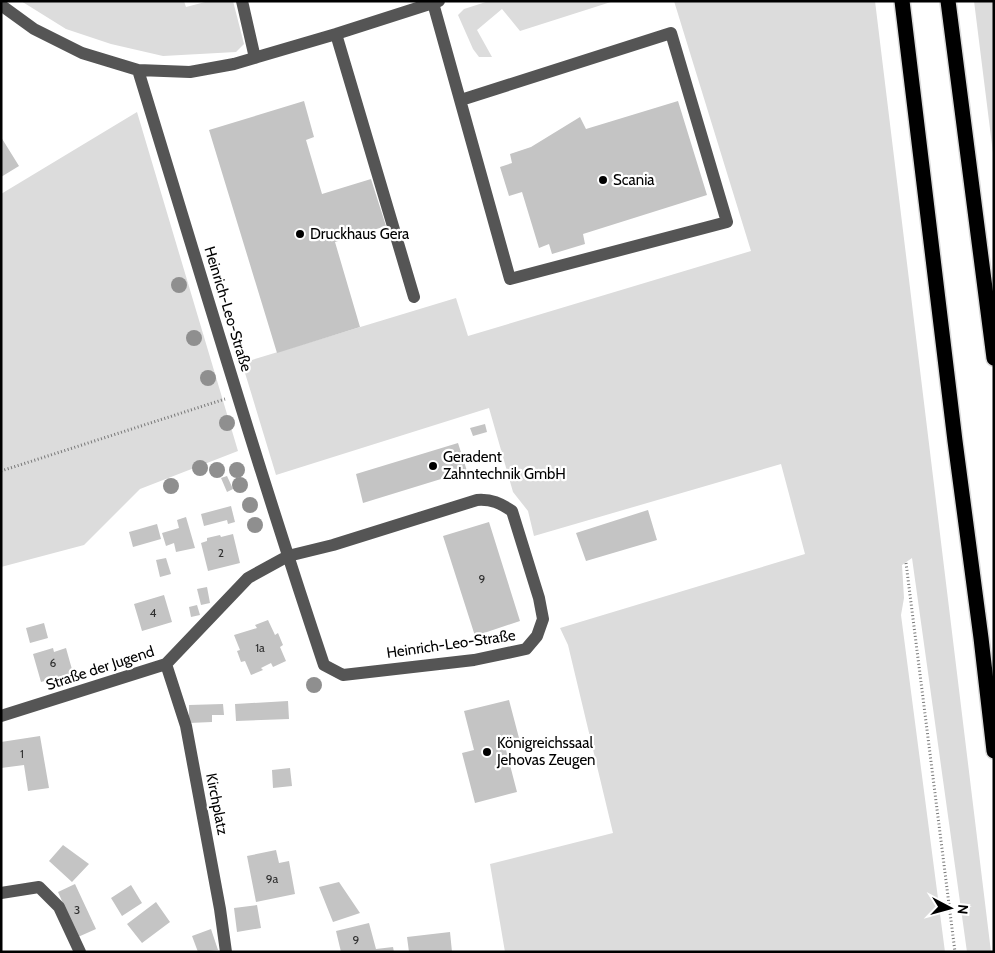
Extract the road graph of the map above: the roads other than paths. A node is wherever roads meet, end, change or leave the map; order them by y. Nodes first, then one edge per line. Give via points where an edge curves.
1 (242, 1) edge
2 (902, 1) edge
3 (948, 1) edge
4 (436, 2) edge
5 (1, 5) edge
6 (336, 34) junction
7 (255, 58) junction
8 (138, 70) junction
9 (460, 100) junction
10 (414, 297) dead end
11 (994, 358) edge
12 (288, 556) junction
13 (166, 664) junction
14 (1, 716) edge
15 (994, 751) edge
16 (1, 893) edge
17 (80, 952) edge
18 (226, 952) edge

1 - 7 street
2 - 15 highway
3 - 11 highway
4 - 6 street
4 - 9 street
5 - 8 street via 34,29 82,53
6 - 7 street
6 - 10 street
7 - 8 street via 190,72
8 - 12 street, Heinrich-Leo-Straße
9 - 9 street via 510,279 728,222 671,33
12 - 12 street, Heinrich-Leo-Straße via 324,664 343,675 474,660 526,649 537,636 543,619 512,511 497,501 477,500
12 - 13 street, Straße der Jugend via 248,578
13 - 14 street, Straße der Jugend
13 - 18 street, Kirchplatz via 186,726
16 - 17 street via 39,887 59,907

